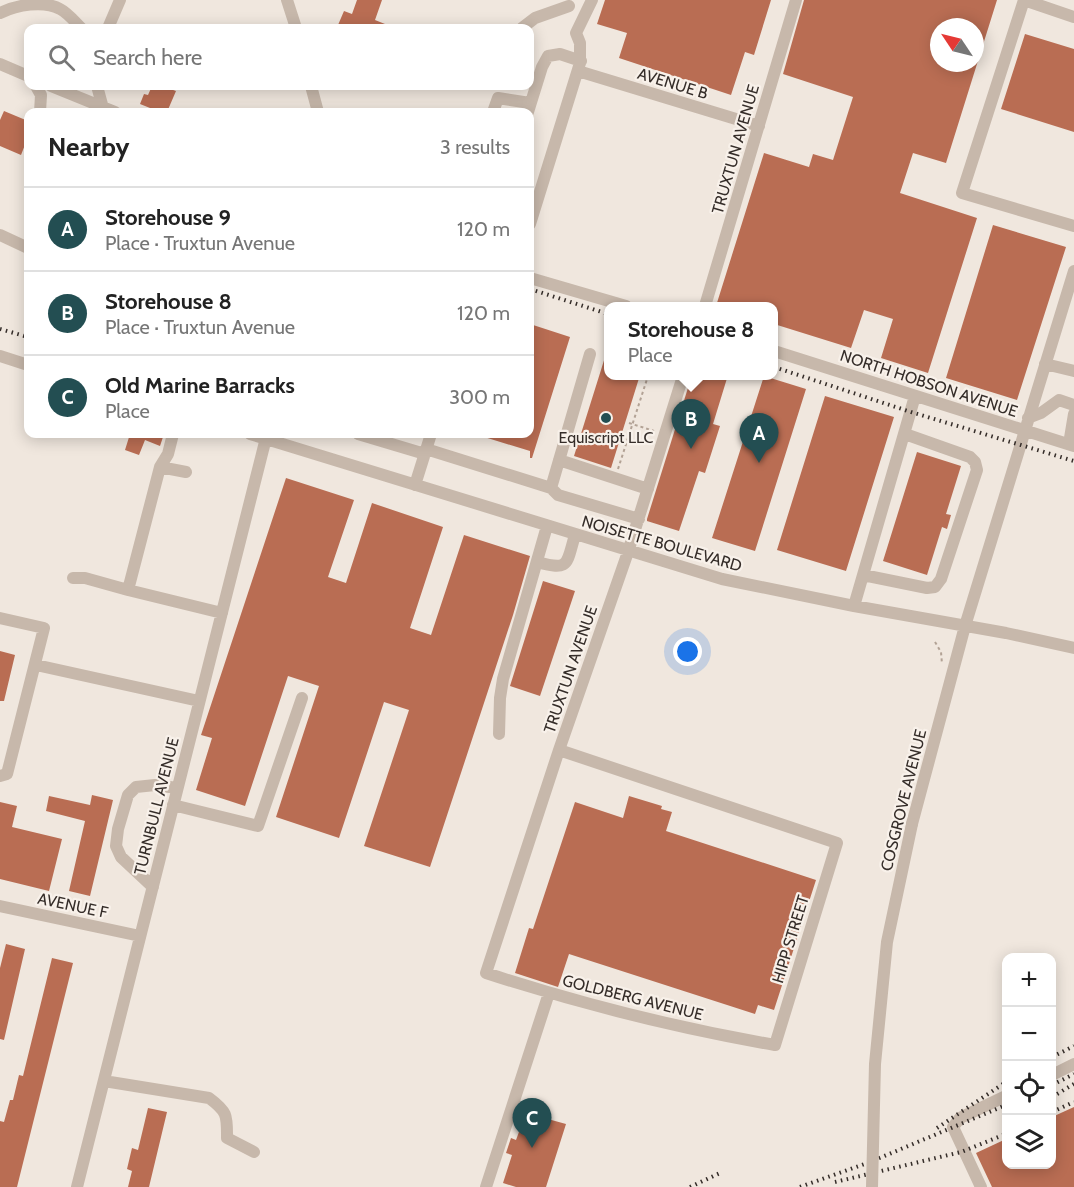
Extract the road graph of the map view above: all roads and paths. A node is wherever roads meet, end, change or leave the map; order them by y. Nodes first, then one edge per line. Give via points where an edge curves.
1 (120, 0) edge
2 (287, 0) edge
3 (592, 0) edge
4 (795, 0) edge
5 (1024, 0) edge
6 (568, 3) edge
7 (0, 13) edge
8 (1074, 17) edge
9 (77, 24) edge
10 (110, 24) edge
11 (295, 24) edge
12 (527, 24) edge
13 (576, 33) junction
14 (0, 64) edge
15 (579, 66) junction
16 (24, 74) edge
17 (38, 90) edge
18 (59, 90) edge
19 (99, 90) edge
20 (313, 90) edge
21 (40, 108) edge
22 (98, 108) edge
23 (103, 108) edge
24 (317, 108) edge
25 (494, 108) edge
26 (529, 108) edge
27 (759, 126) junction
28 (534, 211) edge
29 (1074, 226) edge
30 (0, 236) edge
31 (24, 246) edge
32 (1074, 271) edge
33 (534, 279) edge
34 (612, 302) edge
35 (706, 302) edge
36 (778, 352) edge
37 (590, 354) dead end
38 (0, 357) edge
39 (24, 364) edge
40 (1045, 364) junction
41 (1074, 371) edge
42 (646, 380) edge
43 (681, 380) edge
44 (915, 396) junction
45 (1074, 405) edge
46 (1074, 414) edge
47 (1028, 418) junction
48 (631, 424) junction
49 (1026, 432) junction
50 (665, 434) junction
51 (905, 434) junction
52 (172, 438) edge
53 (266, 438) edge
54 (272, 438) edge
55 (374, 438) edge
56 (430, 438) edge
57 (1072, 445) edge
58 (426, 451) junction
59 (559, 460) junction
60 (160, 467) junction
61 (186, 472) dead end
62 (617, 474) dead end
63 (415, 485) junction
64 (551, 488) junction
65 (648, 489) junction
66 (639, 519) junction
67 (547, 526) junction
68 (575, 535) junction
69 (628, 552) junction
70 (537, 562) junction
71 (863, 575) junction
72 (73, 578) dead end
73 (128, 590) junction
74 (854, 606) junction
75 (222, 613) junction
76 (0, 618) edge
77 (965, 626) junction
78 (1074, 648) edge
79 (36, 665) junction
80 (302, 698) dead end
81 (199, 701) junction
82 (499, 734) dead end
83 (559, 750) junction
84 (0, 776) edge
85 (177, 788) junction
86 (173, 805) junction
87 (153, 886) junction
88 (0, 906) edge
89 (140, 936) junction
90 (486, 973) joint
91 (548, 993) junction
92 (775, 1045) joint
93 (1074, 1064) edge
94 (1056, 1073) edge
95 (104, 1081) junction
96 (1002, 1098) edge
97 (254, 1152) dead end
98 (77, 1187) edge
99 (486, 1187) edge
100 (872, 1187) edge
101 (981, 1187) edge

1 - 10 street
2 - 11 street
3 - 13 street
4 - 27 street, TRUXTUN AVENUE
5 - 8 street
5 - 29 street via 962,193
6 - 12 street
6 - 13 street
7 - 9 street via 44,4 59,8
13 - 15 street
14 - 16 street
15 - 26 street, AVENUE B via 560,54 548,56
15 - 27 street, AVENUE B
15 - 28 street
17 - 21 street
18 - 22 street
19 - 23 street
20 - 24 street
25 - 26 street via 498,98
27 - 35 street, TRUXTUN AVENUE
30 - 31 street
32 - 40 street, COSGROVE AVENUE
33 - 34 street
36 - 44 street, NORTH HOBSON AVENUE
37 - 59 street
38 - 39 street
40 - 41 street
40 - 47 street, COSGROVE AVENUE
42 - 48 path
43 - 50 street, TRUXTUN AVENUE
44 - 49 street, NORTH HOBSON AVENUE
44 - 51 street
45 - 47 street via 1059,400
46 - 57 street
47 - 49 street, COSGROVE AVENUE
48 - 50 path
48 - 62 path
49 - 57 street, NORTH HOBSON AVENUE
49 - 77 street, COSGROVE AVENUE
50 - 65 street, TRUXTUN AVENUE
51 - 71 street
51 - 71 street via 970,457 977,470 935,587
52 - 60 street
53 - 75 street, TURNBULL AVENUE
54 - 63 street, NOISETTE BOULEVARD
55 - 58 street
56 - 58 street
58 - 63 street
58 - 64 street
59 - 64 street
59 - 65 street
60 - 61 street
60 - 73 street
63 - 67 street, NOISETTE BOULEVARD
64 - 66 street via 558,495
65 - 66 street, TRUXTUN AVENUE
66 - 69 street, TRUXTUN AVENUE
67 - 68 street, NOISETTE BOULEVARD
67 - 70 street
68 - 69 street, NOISETTE BOULEVARD
68 - 70 street via 562,566
69 - 74 street, NOISETTE BOULEVARD via 722,579
69 - 83 street, TRUXTUN AVENUE
70 - 82 street via 503,679
71 - 74 street
72 - 73 street
73 - 75 street
74 - 77 street, NOISETTE BOULEVARD
75 - 81 street, TURNBULL AVENUE
76 - 79 street via 44,628
77 - 78 street, NOISETTE BOULEVARD
77 - 100 street, COSGROVE AVENUE, bridge via 912,824 887,942 875,1064
79 - 81 street
79 - 84 street via 8,774
80 - 86 street via 258,826
81 - 85 street, TURNBULL AVENUE
83 - 90 street, TRUXTUN AVENUE
83 - 92 street, HIPP STREET via 837,843
85 - 86 street, TURNBULL AVENUE
85 - 87 street via 155,784 136,787 128,795 118,829 116,846 121,857
86 - 87 street, TURNBULL AVENUE
87 - 89 street, TURNBULL AVENUE
88 - 89 street, AVENUE F
89 - 95 street, TURNBULL AVENUE
90 - 91 street, GOLDBERG AVENUE
91 - 92 street, GOLDBERG AVENUE via 699,1031
91 - 99 street
93 - 94 street
95 - 97 street via 209,1098 227,1116 227,1138
95 - 98 street, TURNBULL AVENUE
96 - 101 street via 960,1118 953,1127

